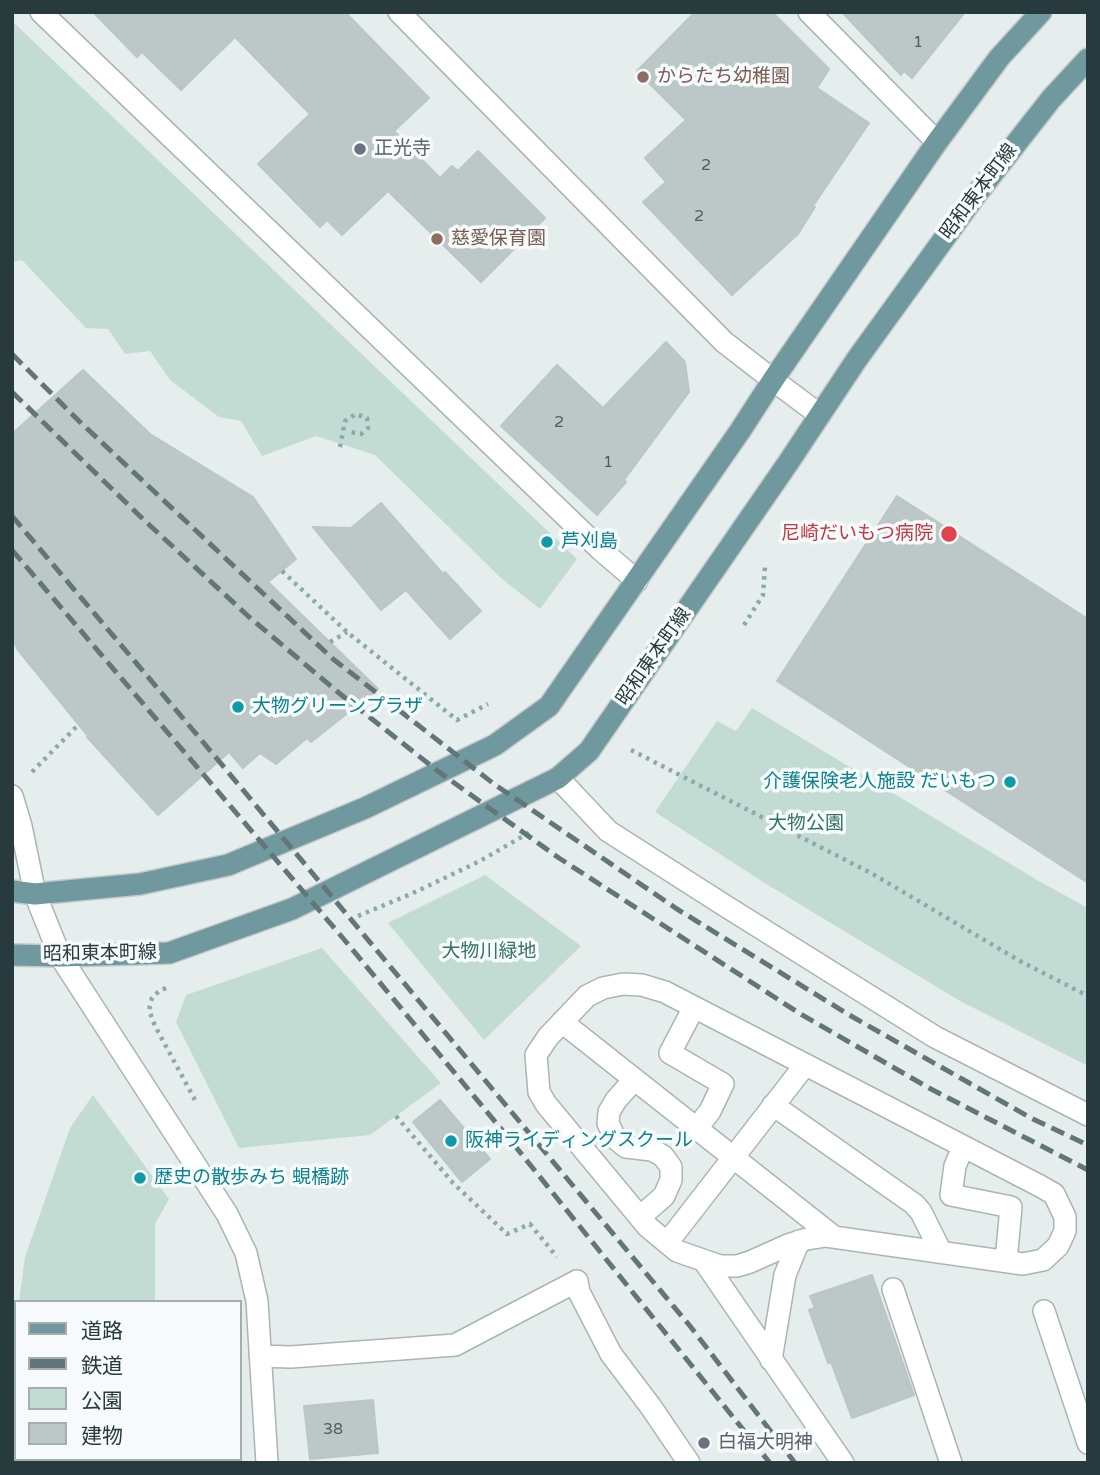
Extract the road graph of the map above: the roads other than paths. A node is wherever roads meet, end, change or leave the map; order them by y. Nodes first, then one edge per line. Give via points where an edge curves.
1 (41, 12) edge
2 (399, 12) edge
3 (809, 12) edge
4 (1041, 12) edge
5 (1088, 59) edge
6 (937, 142) junction
7 (773, 380) junction
8 (820, 415) junction
9 (637, 581) junction
10 (558, 778) junction
11 (12, 796) edge
12 (12, 891) edge
13 (35, 894) junction
14 (12, 955) edge
15 (60, 956) junction
16 (694, 1007) junction
17 (562, 1022) junction
18 (805, 1065) junction
19 (634, 1080) junction
20 (773, 1105) junction
21 (1088, 1115) edge
22 (696, 1128) junction
23 (963, 1147) junction
24 (733, 1157) junction
25 (640, 1217) junction
26 (834, 1237) junction
27 (799, 1241) junction
28 (667, 1243) junction
29 (941, 1252) junction
30 (704, 1261) junction
31 (1006, 1261) junction
32 (893, 1289) dead end
33 (1044, 1311) dead end
34 (261, 1356) junction
35 (771, 1360) junction
36 (1088, 1443) edge
37 (267, 1463) edge
38 (690, 1463) edge
39 (843, 1463) edge
40 (951, 1463) edge

1 - 9 street
2 - 7 street via 724,342
3 - 6 street
4 - 6 main road via 999,58
5 - 8 main road, 昭和東本町線 via 975,195
6 - 7 main road
7 - 8 street
7 - 9 main road
8 - 10 main road, 昭和東本町線 via 589,751
9 - 13 main road via 549,706 495,746 365,808 228,865 140,884
10 - 15 main road, 昭和東本町線 via 292,909 169,953
10 - 21 street via 607,831 716,901 935,1037
11 - 13 street
12 - 13 main road
13 - 15 street
14 - 15 main road, 昭和東本町線
15 - 34 street via 227,1214 246,1253 255,1289
16 - 17 street via 665,992 623,984 587,996
16 - 18 street
16 - 22 street via 670,1054 723,1084
17 - 19 street
17 - 25 street via 536,1055 539,1092
18 - 20 street
18 - 23 street
19 - 22 street
19 - 25 street via 616,1100 608,1123 626,1147 652,1150 671,1167 664,1196
20 - 24 street
20 - 29 street via 914,1204
22 - 24 street
23 - 31 street via 950,1195 1012,1207
23 - 31 street via 1054,1194 1065,1217 1058,1246 1043,1260
24 - 26 street
24 - 28 street
25 - 28 street
26 - 27 street
26 - 29 street
27 - 30 street via 737,1266
27 - 35 street via 785,1275
28 - 30 street
29 - 31 street
30 - 35 street
32 - 40 street
33 - 36 street
34 - 37 street
34 - 38 street via 455,1345 577,1281 611,1354
35 - 39 street

